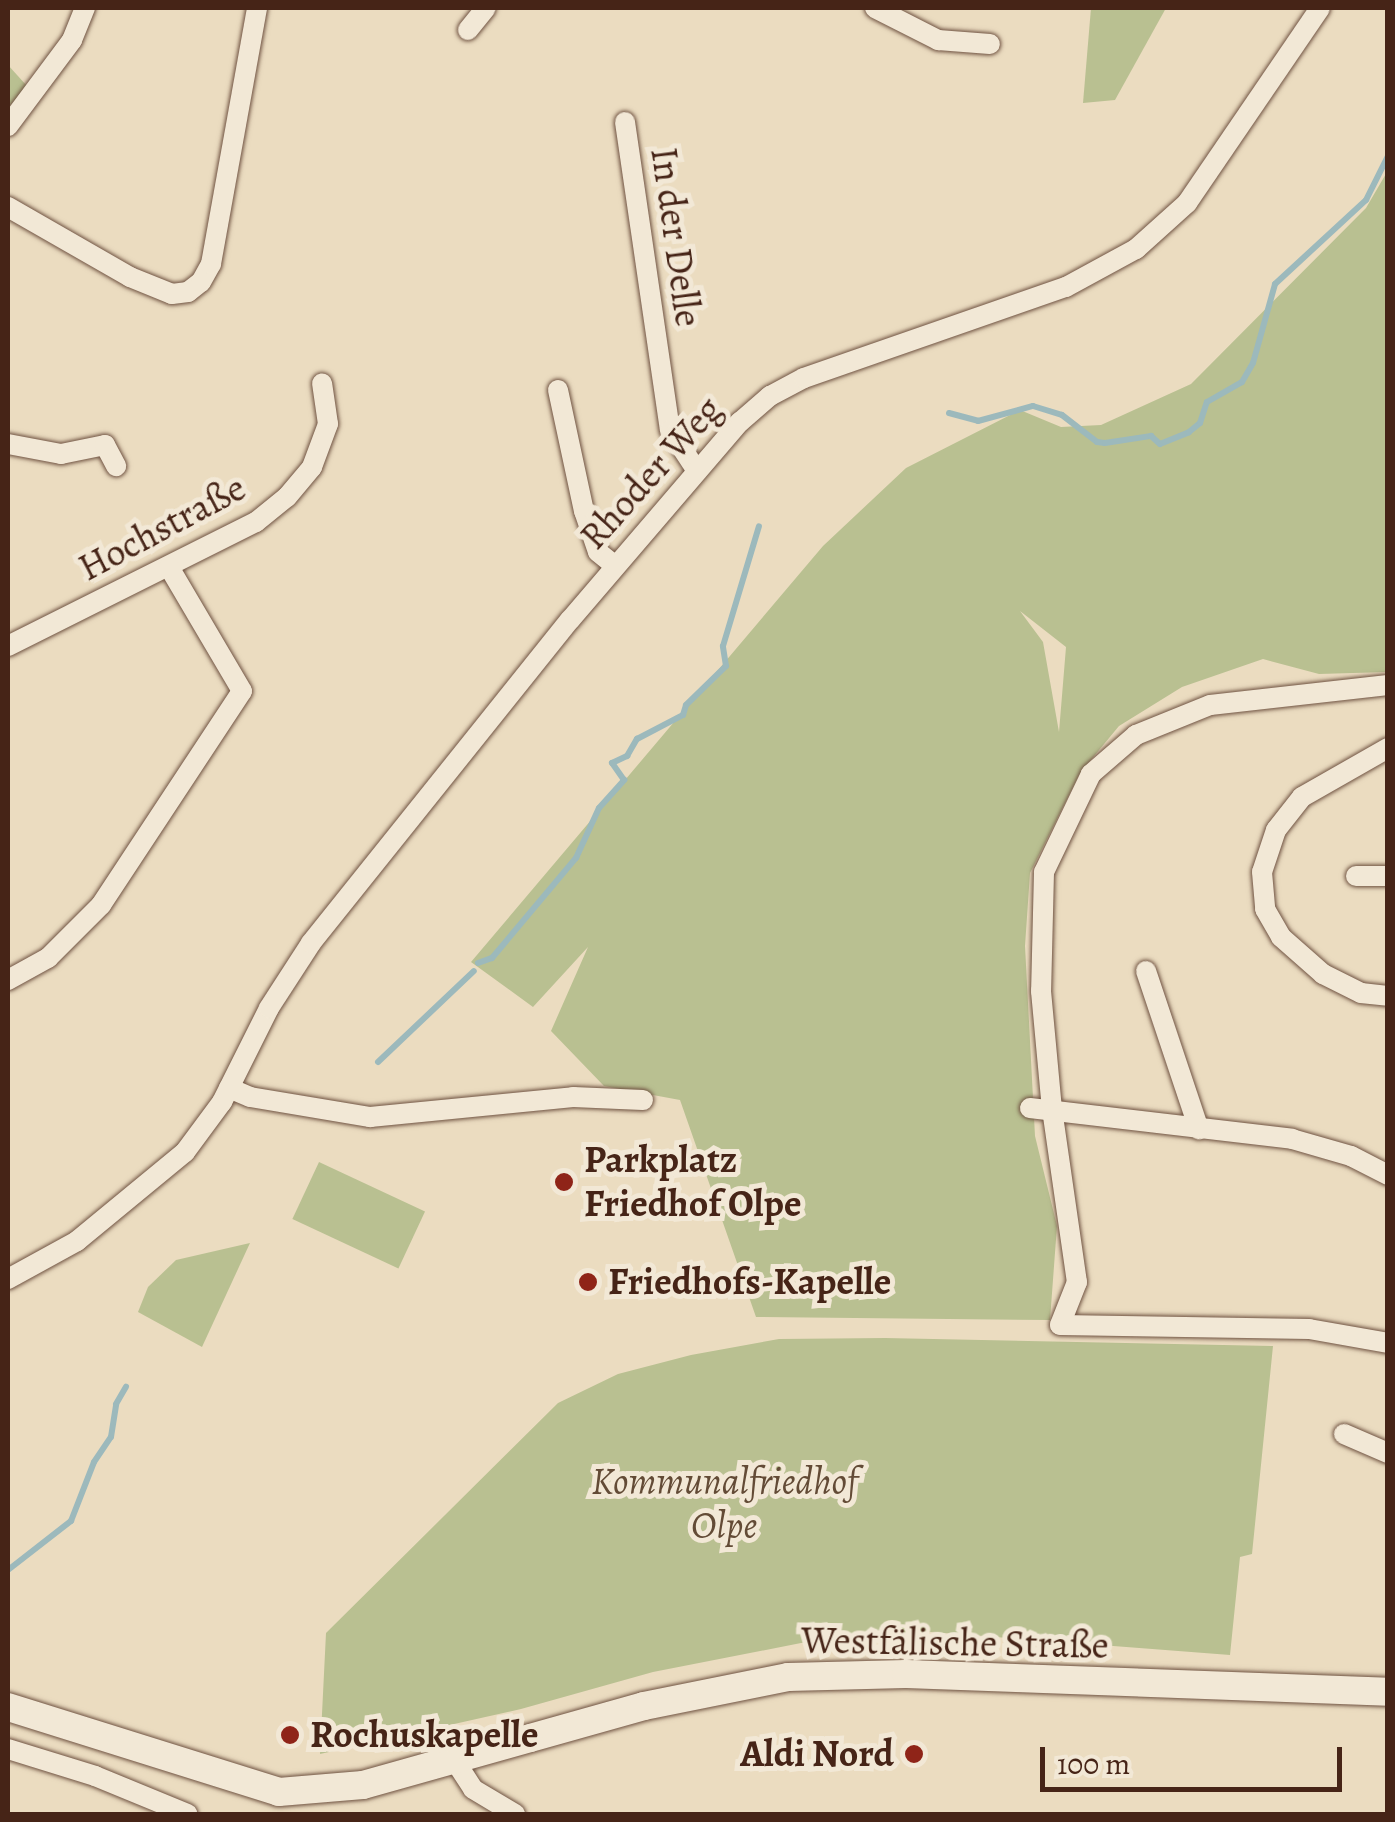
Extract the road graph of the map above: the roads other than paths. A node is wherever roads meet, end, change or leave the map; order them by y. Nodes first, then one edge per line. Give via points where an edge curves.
1 (85, 8) edge
2 (257, 8) edge
3 (486, 8) edge
4 (875, 8) edge
5 (1320, 8) edge
6 (468, 30) dead end
7 (990, 44) dead end
8 (624, 122) dead end
9 (8, 126) edge
10 (8, 207) edge
11 (322, 383) dead end
12 (558, 390) dead end
13 (8, 444) edge
14 (116, 466) dead end
15 (697, 472) junction
16 (615, 566) junction
17 (169, 567) junction
18 (8, 646) edge
19 (1388, 685) edge
20 (1388, 748) edge
21 (1356, 876) dead end
22 (1388, 876) edge
23 (1146, 971) dead end
24 (8, 980) edge
25 (1388, 996) edge
26 (229, 1088) junction
27 (643, 1100) dead end
28 (1030, 1108) dead end
29 (1052, 1109) junction
30 (1199, 1129) junction
31 (1388, 1175) edge
32 (8, 1279) edge
33 (1388, 1343) edge
34 (1344, 1434) dead end
35 (1388, 1453) edge
36 (1388, 1692) edge
37 (8, 1707) edge
38 (8, 1748) edge
39 (455, 1761) junction
40 (183, 1812) edge
41 (515, 1814) edge

1 - 9 street via 72,40
2 - 10 street via 210,264 201,282 172,294 130,278
3 - 6 street
4 - 7 street via 938,40
5 - 15 street, Rhoder Weg via 1186,203 1136,250 1066,287 804,378 740,422
8 - 15 street, In der Delle via 670,430
11 - 17 street, Hochstraße via 328,424 312,467 288,498
12 - 16 street via 584,511 598,552
13 - 14 street via 61,454 105,445
15 - 16 street, Rhoder Weg
16 - 26 street, Rhoder Weg via 311,942
17 - 18 street, Hochstraße
17 - 24 street via 242,692 102,905 48,958
19 - 29 street via 1210,705 1136,735 1091,774 1044,872 1041,992
20 - 25 street via 1302,797 1276,830 1262,872 1265,909 1281,937 1323,974 1361,994
21 - 22 street
23 - 30 street
26 - 27 street via 370,1117 573,1098
26 - 32 street, Rhoder Weg via 210,1122 174,1162 77,1241
28 - 29 street
29 - 30 street
29 - 33 street via 1078,1282 1060,1325 1309,1329
30 - 31 street via 1292,1139
34 - 35 street
36 - 39 street, Westfälische Straße via 906,1674 788,1677 644,1706
37 - 39 street, Westfälische Straße via 279,1792 363,1785
38 - 40 street
39 - 41 street via 472,1789

